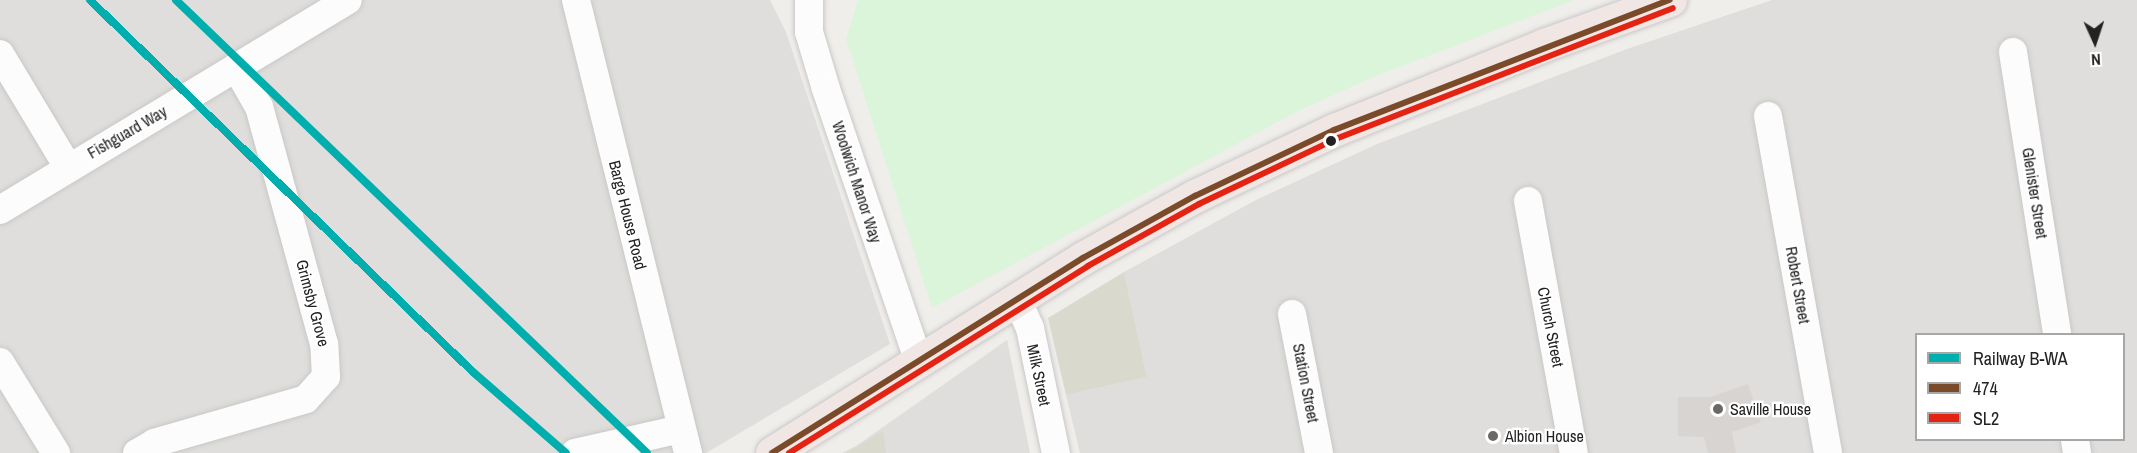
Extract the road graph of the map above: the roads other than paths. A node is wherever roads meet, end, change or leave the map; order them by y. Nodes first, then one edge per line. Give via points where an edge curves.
1 (348, 0) edge
2 (576, 0) edge
3 (809, 0) edge
4 (1670, 0) edge
5 (2013, 52) dead end
6 (0, 54) edge
7 (236, 68) junction
8 (1768, 116) dead end
9 (68, 167) junction
10 (1527, 201) dead end
11 (0, 210) edge
12 (1017, 299) junction
13 (1292, 314) dead end
14 (2057, 333) edge
15 (918, 360) junction
16 (0, 362) edge
17 (685, 441) edge
18 (56, 453) edge
19 (137, 453) edge
20 (575, 453) edge
21 (772, 453) edge
22 (1056, 453) edge
23 (1319, 453) edge
24 (1574, 453) edge
25 (1828, 453) edge

1 - 7 street, Fishguard Way
2 - 17 street, Barge House Road
3 - 15 street, Woolwich Manor Way via 809,32 826,89
4 - 12 highway via 1334,130 1195,196
5 - 14 street, Glenister Street
6 - 9 street
7 - 9 street, Fishguard Way
7 - 19 street, Grimsby Grove via 259,106 324,344 326,377 306,399 154,443
8 - 25 street, Robert Street
9 - 11 street, Fishguard Way
10 - 24 street, Church Street
12 - 15 highway
12 - 22 street, Milk Street via 1029,328
13 - 23 street, Station Street
15 - 21 highway
16 - 18 street
17 - 20 street, Barge House Road

